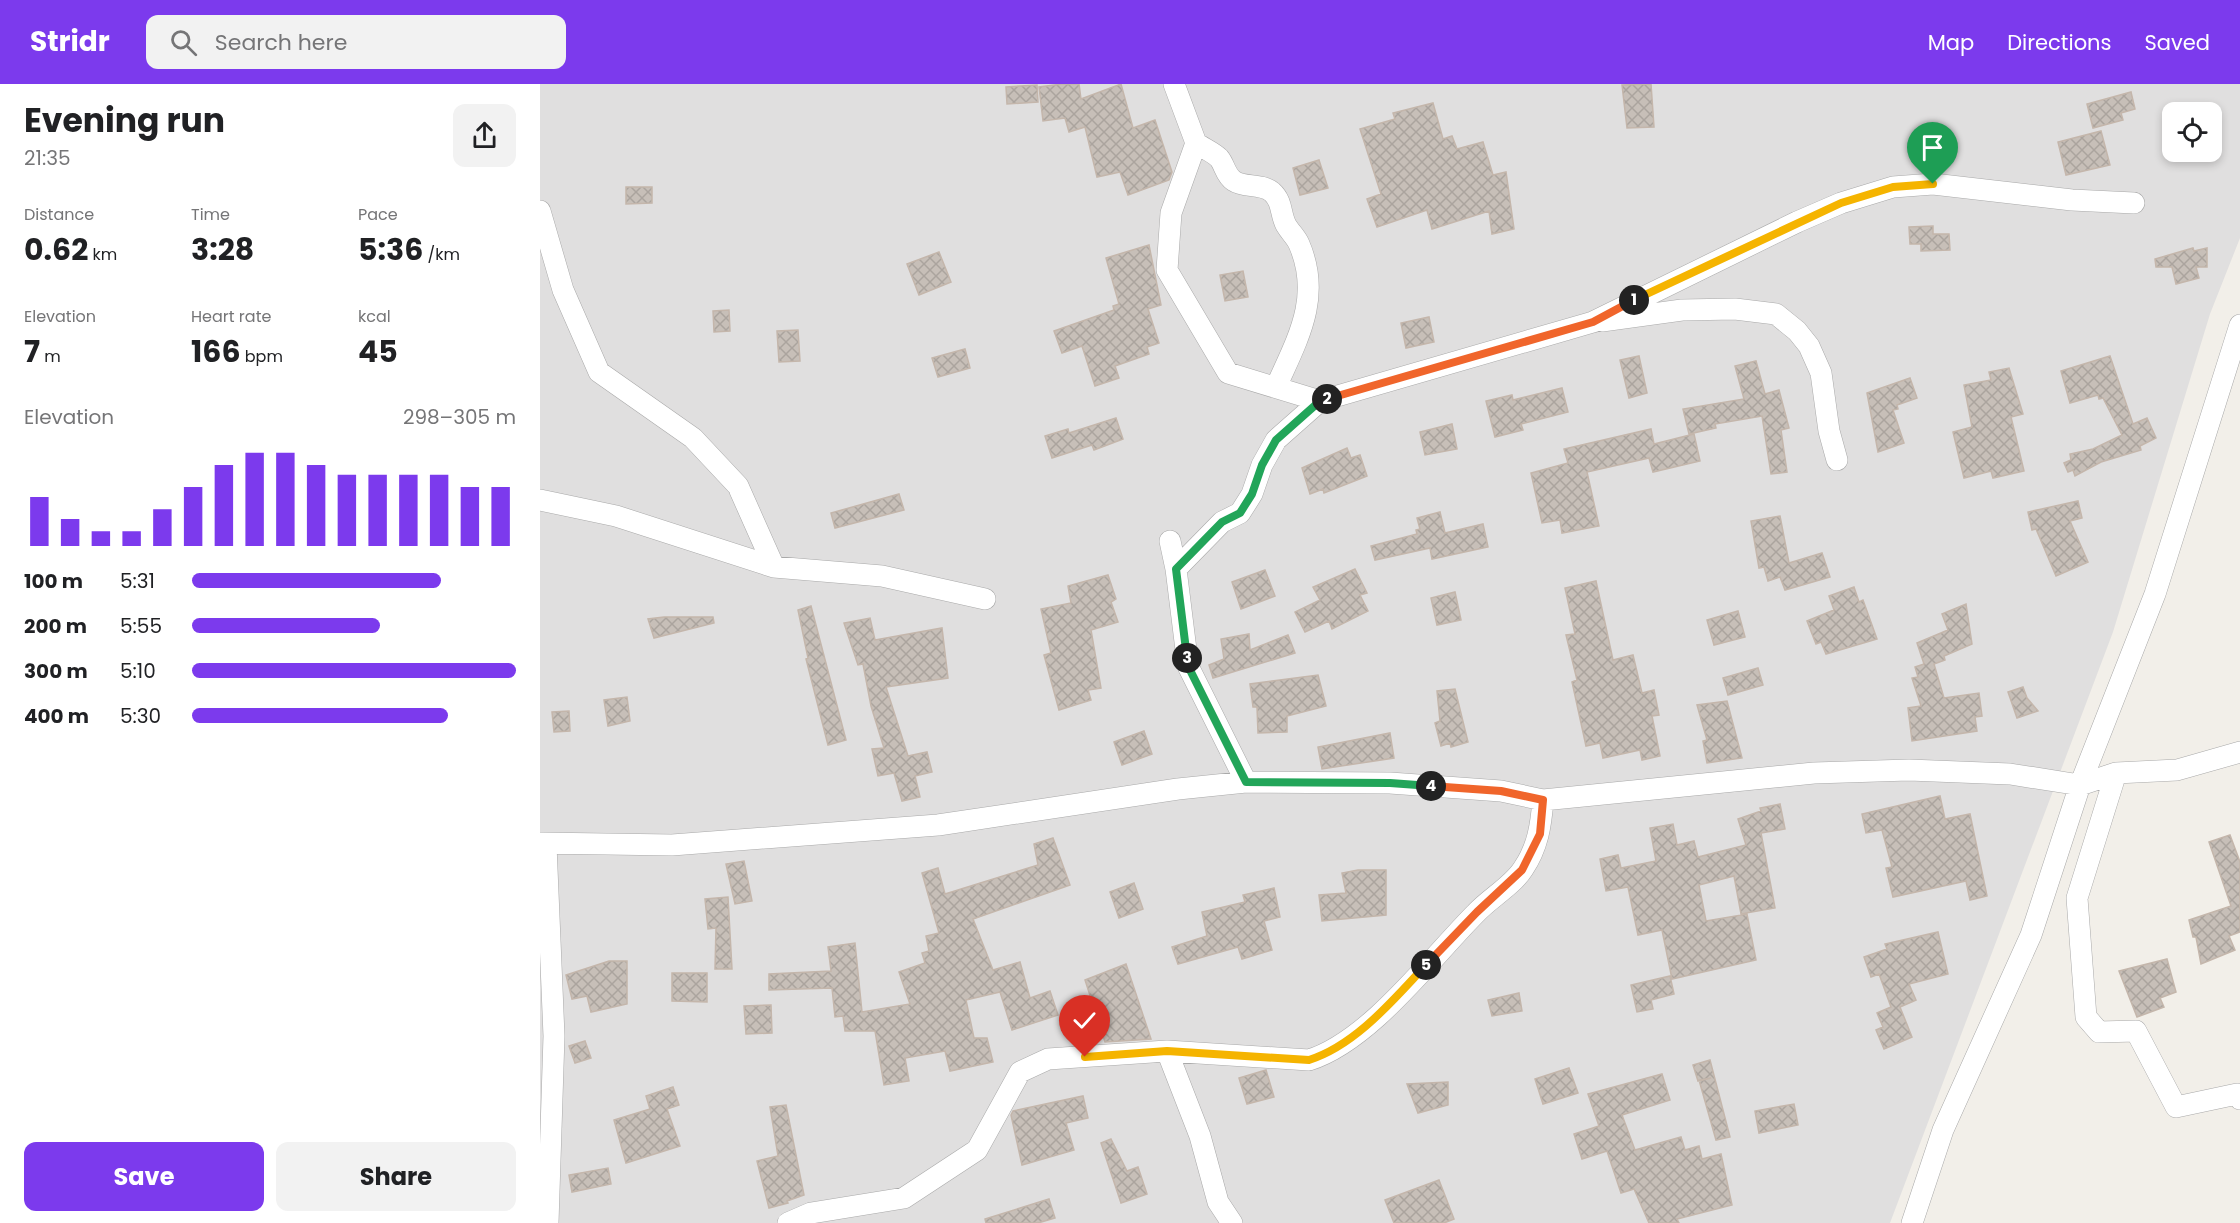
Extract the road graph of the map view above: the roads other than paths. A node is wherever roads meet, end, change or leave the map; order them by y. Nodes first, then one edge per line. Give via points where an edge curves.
1 (1174, 84) edge
2 (1196, 143) junction
3 (2133, 203) dead end
4 (540, 211) edge
5 (1593, 322) junction
6 (2240, 325) edge
7 (1276, 387) junction
8 (1320, 401) junction
9 (1837, 460) dead end
10 (540, 500) edge
11 (1170, 541) dead end
12 (774, 567) junction
13 (1176, 569) junction
14 (986, 599) dead end
15 (2240, 752) edge
16 (2116, 773) junction
17 (1246, 782) junction
18 (2080, 785) junction
19 (1543, 800) junction
20 (543, 844) edge
21 (1167, 1051) junction
22 (2240, 1099) edge
23 (548, 1223) edge
24 (788, 1223) edge
25 (1233, 1223) edge
26 (1912, 1223) edge

1 - 2 street
2 - 7 street via 1171,213 1167,270 1228,373
2 - 7 street via 1219,159 1235,182 1258,185 1273,193 1283,207 1285,223 1298,242 1306,266 1310,296
3 - 5 street via 1933,184 1893,187 1797,222
4 - 12 street via 563,290 599,372 693,438 738,486
5 - 8 street
5 - 9 street via 1682,310 1736,309 1776,314 1809,346 1821,373
6 - 18 street via 2155,594
7 - 8 street
8 - 13 street via 1276,440 1240,513 1222,522
10 - 12 street via 616,516
11 - 13 street
12 - 14 street via 882,576
13 - 17 street via 1188,666
15 - 16 street via 2177,770
16 - 18 street
16 - 22 street via 2077,898 2086,1017 2099,1032 2136,1031 2176,1107 2237,1094
17 - 19 street via 1390,783 1501,791
17 - 20 street via 938,825 672,845
18 - 19 street via 2010,774 1885,771 1814,773
18 - 26 street via 2031,935 1943,1130
19 - 21 street via 1540,834 1522,870 1398,996 1329,1053 1309,1060
20 - 23 street via 554,1036
21 - 24 street via 1048,1059 1020,1072 977,1150 904,1198 811,1213
21 - 25 street via 1200,1136 1218,1202

